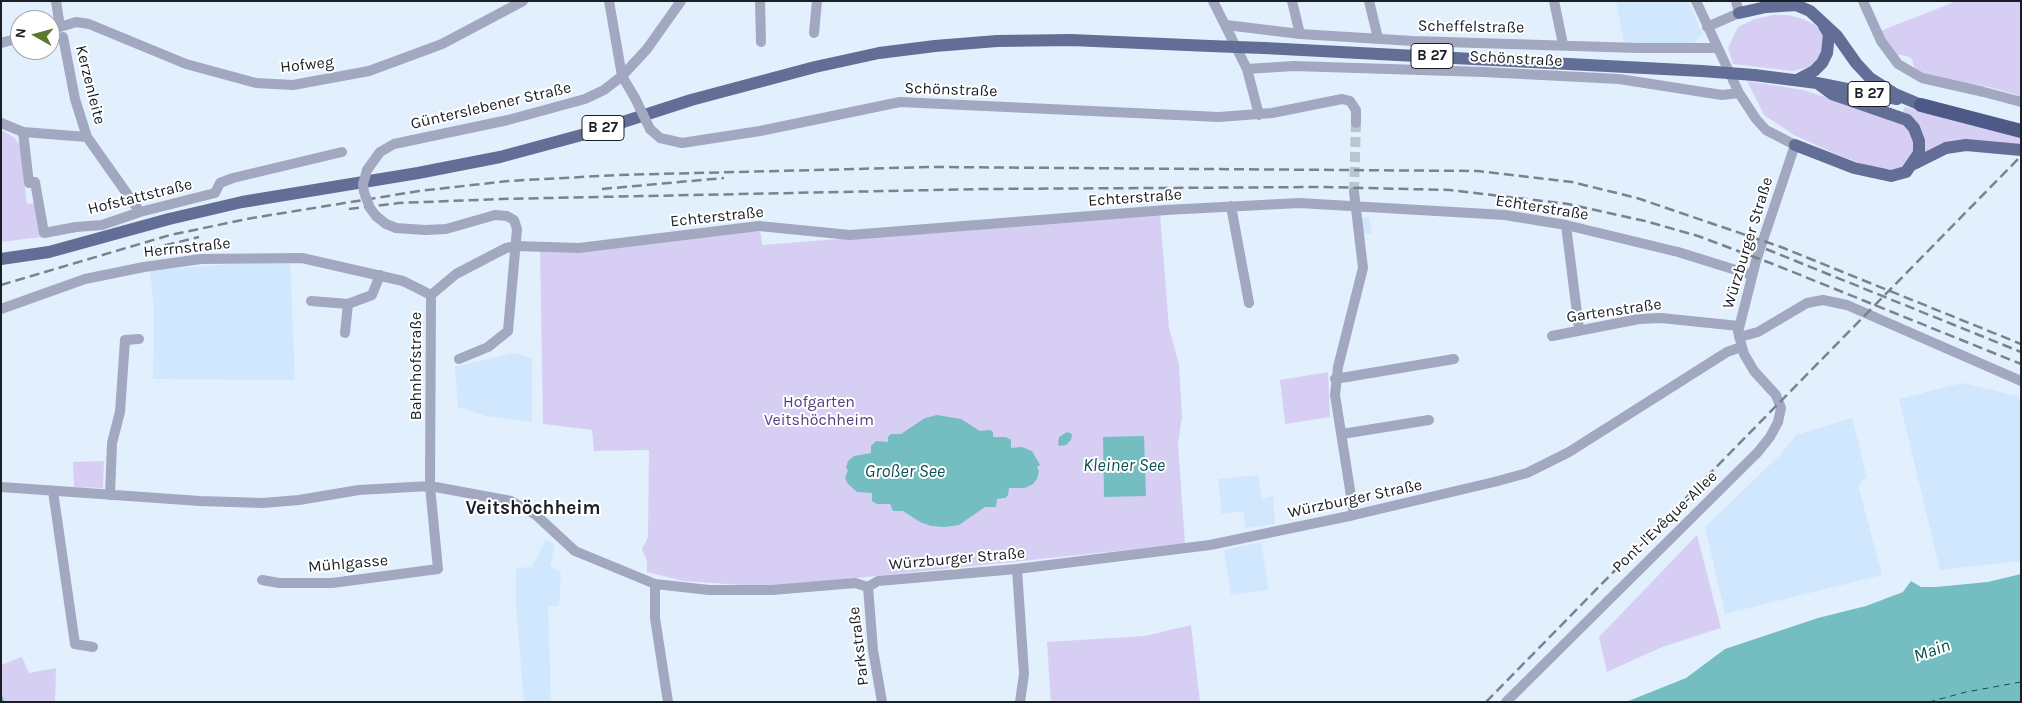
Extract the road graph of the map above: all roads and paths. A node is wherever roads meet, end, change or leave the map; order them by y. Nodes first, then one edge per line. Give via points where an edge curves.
1 (523, 1) edge
2 (609, 1) edge
3 (681, 1) edge
4 (760, 1) edge
5 (817, 1) edge
6 (1213, 1) edge
7 (1292, 1) edge
8 (1369, 1) edge
9 (1554, 1) edge
10 (1696, 1) edge
11 (1863, 1) edge
12 (1737, 7) edge
13 (1822, 21) junction
14 (1226, 25) junction
15 (1707, 27) junction
16 (60, 30) edge
17 (814, 33) dead end
18 (1300, 34) junction
19 (1378, 38) junction
20 (60, 40) edge
21 (761, 42) dead end
22 (1563, 44) junction
23 (1717, 48) junction
24 (1247, 69) junction
25 (622, 76) junction
26 (1797, 80) junction
27 (1817, 83) junction
28 (1739, 93) junction
29 (2018, 101) edge
30 (1921, 104) junction
31 (1259, 115) junction
32 (1, 123) edge
33 (1356, 123) tunnel mouth
34 (2021, 130) edge
35 (23, 132) junction
36 (87, 137) junction
37 (1795, 144) junction
38 (2021, 150) edge
39 (342, 152) dead end
40 (1914, 164) junction
41 (1354, 192) tunnel mouth
42 (1231, 206) junction
43 (1355, 206) junction
44 (140, 212) junction
45 (1566, 225) junction
46 (516, 246) junction
47 (1, 259) edge
48 (380, 275) junction
49 (1752, 275) junction
50 (431, 295) junction
51 (311, 301) dead end
52 (348, 304) junction
53 (1249, 304) dead end
54 (1, 309) edge
55 (1739, 326) junction
56 (1580, 329) junction
57 (345, 333) dead end
58 (1552, 336) dead end
59 (139, 339) dead end
60 (1740, 342) junction
61 (459, 359) dead end
62 (1454, 359) dead end
63 (1335, 380) junction
64 (2021, 380) edge
65 (1429, 420) dead end
66 (1342, 434) junction
67 (430, 486) junction
68 (1, 487) edge
69 (53, 491) junction
70 (110, 495) junction
71 (1354, 515) junction
72 (438, 569) joint
73 (1016, 569) junction
74 (262, 580) dead end
75 (656, 584) junction
76 (868, 587) junction
77 (93, 647) dead end
78 (668, 702) edge
79 (882, 702) edge
80 (1020, 702) edge
81 (1506, 702) edge

1 - 16 street, Hofweg via 442,44 369,72 293,85 256,83 186,64 89,24 76,22
2 - 25 street
3 - 25 street, Günterslebener Straße via 647,49
4 - 21 street
5 - 17 street
6 - 14 street
7 - 18 street
8 - 19 street
9 - 22 street
10 - 15 street
11 - 29 street via 1880,41 1898,64 1922,78
12 - 13 main road via 1796,5
12 - 15 street
13 - 26 main road via 1829,34 1827,53 1814,71
13 - 30 main road via 1870,78 1895,94
14 - 18 street, Scheffelstraße
14 - 24 street
15 - 23 street
18 - 19 street, Scheffelstraße
19 - 22 street, Scheffelstraße
20 - 36 street, Kerzenleite
22 - 23 street, Scheffelstraße
23 - 28 street
24 - 28 street, Schönstraße via 1294,66 1483,72 1619,79 1722,96
24 - 31 street
25 - 31 street, Schönstraße, bridge via 650,129 660,138 682,143 760,131 900,102 1219,117
25 - 46 street, Günterslebener Straße, bridge via 585,99 508,120 394,144 380,152 366,170 364,192 370,208 386,224 396,228 446,229 495,215 507,216 514,220 517,229
26 - 27 main road, B 27
26 - 47 main road, B 27, bridge via 1702,71 1071,40 935,46 879,53 815,67 500,157 418,174 242,202 49,252
27 - 30 main road, B 27
27 - 40 main road via 1832,94 1907,120 1920,141
28 - 37 street via 1766,130
30 - 34 highway, B 27
31 - 33 street, Schönstraße via 1342,99 1350,101 1356,110
32 - 35 street
35 - 36 street
35 - 44 street, Hofstattstraße via 29,183 35,182 44,233 102,225
36 - 44 street, Kerzenleite
37 - 40 main road via 1877,174 1891,176 1906,172
37 - 49 street, Würzburger Straße
38 - 40 main road via 1959,146 1946,148
39 - 44 street, Hofstattstraße via 233,178 220,183 215,194
41 - 43 street
42 - 43 street, Echterstraße via 1299,203
42 - 46 street, Echterstraße via 850,235 759,226 579,248
42 - 53 street
43 - 45 street, Echterstraße via 1505,216
43 - 63 street via 1363,268
45 - 49 street, Echterstraße via 1670,250
45 - 56 street
46 - 50 street, Bahnhofstraße via 456,274
46 - 61 street via 508,331 488,348
48 - 50 street, Herrnstraße via 403,281
48 - 52 street via 372,296
48 - 54 street, Herrnstraße via 302,258 201,259 85,280
49 - 55 street, Würzburger Straße
50 - 67 street, Bahnhofstraße
51 - 52 street
52 - 57 street
55 - 56 street, Gartenstraße via 1662,318
55 - 60 street, Würzburger Straße
56 - 58 street, Gartenstraße
59 - 70 street via 125,340 120,412 112,443
60 - 64 street via 1807,303 1823,300 1847,305
60 - 71 street, Würzburger Straße via 1569,452 1527,473
60 - 81 street, Pont-l'Evêque-Allee via 1754,371 1776,396 1781,408 1770,437
62 - 63 street
63 - 66 street
65 - 66 street
66 - 71 street
67 - 70 street, Würzburger Straße via 359,490 263,503
67 - 72 street, Bahnhofstraße
67 - 75 street, Würzburger Straße via 510,501 536,515 575,552
68 - 69 street, Würzburger Straße
69 - 70 street, Würzburger Straße
69 - 77 street via 75,644
71 - 73 street, Würzburger Straße via 1189,548
72 - 74 street, Mühlgasse via 332,583
73 - 76 street, Würzburger Straße via 878,581
73 - 80 street via 1024,674
75 - 76 street, Würzburger Straße via 709,590 772,590 855,583
75 - 78 street via 655,618
76 - 79 street, Parkstraße via 873,650

